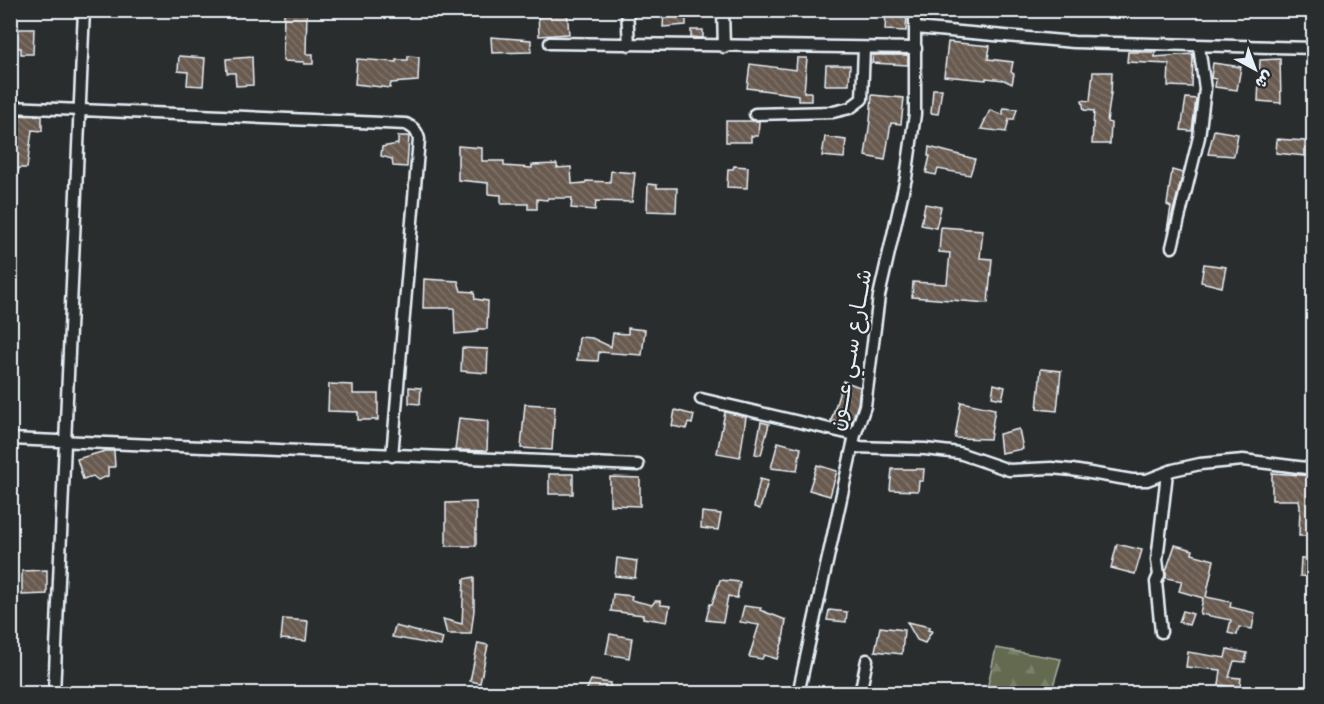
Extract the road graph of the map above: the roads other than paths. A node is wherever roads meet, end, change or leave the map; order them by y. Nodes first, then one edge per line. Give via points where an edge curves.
1 (84, 10) edge
2 (627, 10) edge
3 (723, 10) edge
4 (915, 10) edge
5 (915, 28) junction
6 (550, 43) dead end
7 (630, 45) junction
8 (1199, 46) junction
9 (724, 47) junction
10 (864, 48) junction
11 (916, 48) junction
12 (1314, 48) edge
13 (10, 107) edge
14 (80, 110) junction
15 (755, 114) dead end
16 (1172, 247) dead end
17 (701, 399) dead end
18 (855, 435) junction
19 (10, 439) edge
20 (66, 442) junction
21 (854, 447) junction
22 (392, 456) junction
23 (638, 465) dead end
24 (1313, 468) edge
25 (1167, 473) junction
26 (1161, 632) dead end
27 (867, 660) dead end
28 (54, 693) edge
29 (798, 693) edge
30 (860, 693) edge

1 - 14 street
2 - 7 street
3 - 9 street
4 - 5 street, شــــارع ســي عـــون
5 - 8 street via 1034,39
5 - 11 street, شــــارع ســي عـــون
6 - 7 street
7 - 9 street
8 - 12 street
8 - 16 street via 1205,89 1200,128
9 - 10 street
10 - 11 street
10 - 15 street via 862,99 850,108
11 - 18 street, شــــارع ســي عـــون via 915,114 906,178 879,296 866,406
13 - 14 street
14 - 20 street
14 - 22 street via 406,124 417,132
17 - 18 street
18 - 21 street, شــــارع ســي عـــون
19 - 20 street
20 - 22 street
20 - 28 street
21 - 25 street via 959,453 1009,470 1072,470 1132,480
21 - 29 street, شــــارع ســي عـــون
22 - 23 street
24 - 25 street via 1243,460 1200,464
25 - 26 street via 1156,582
27 - 30 street

